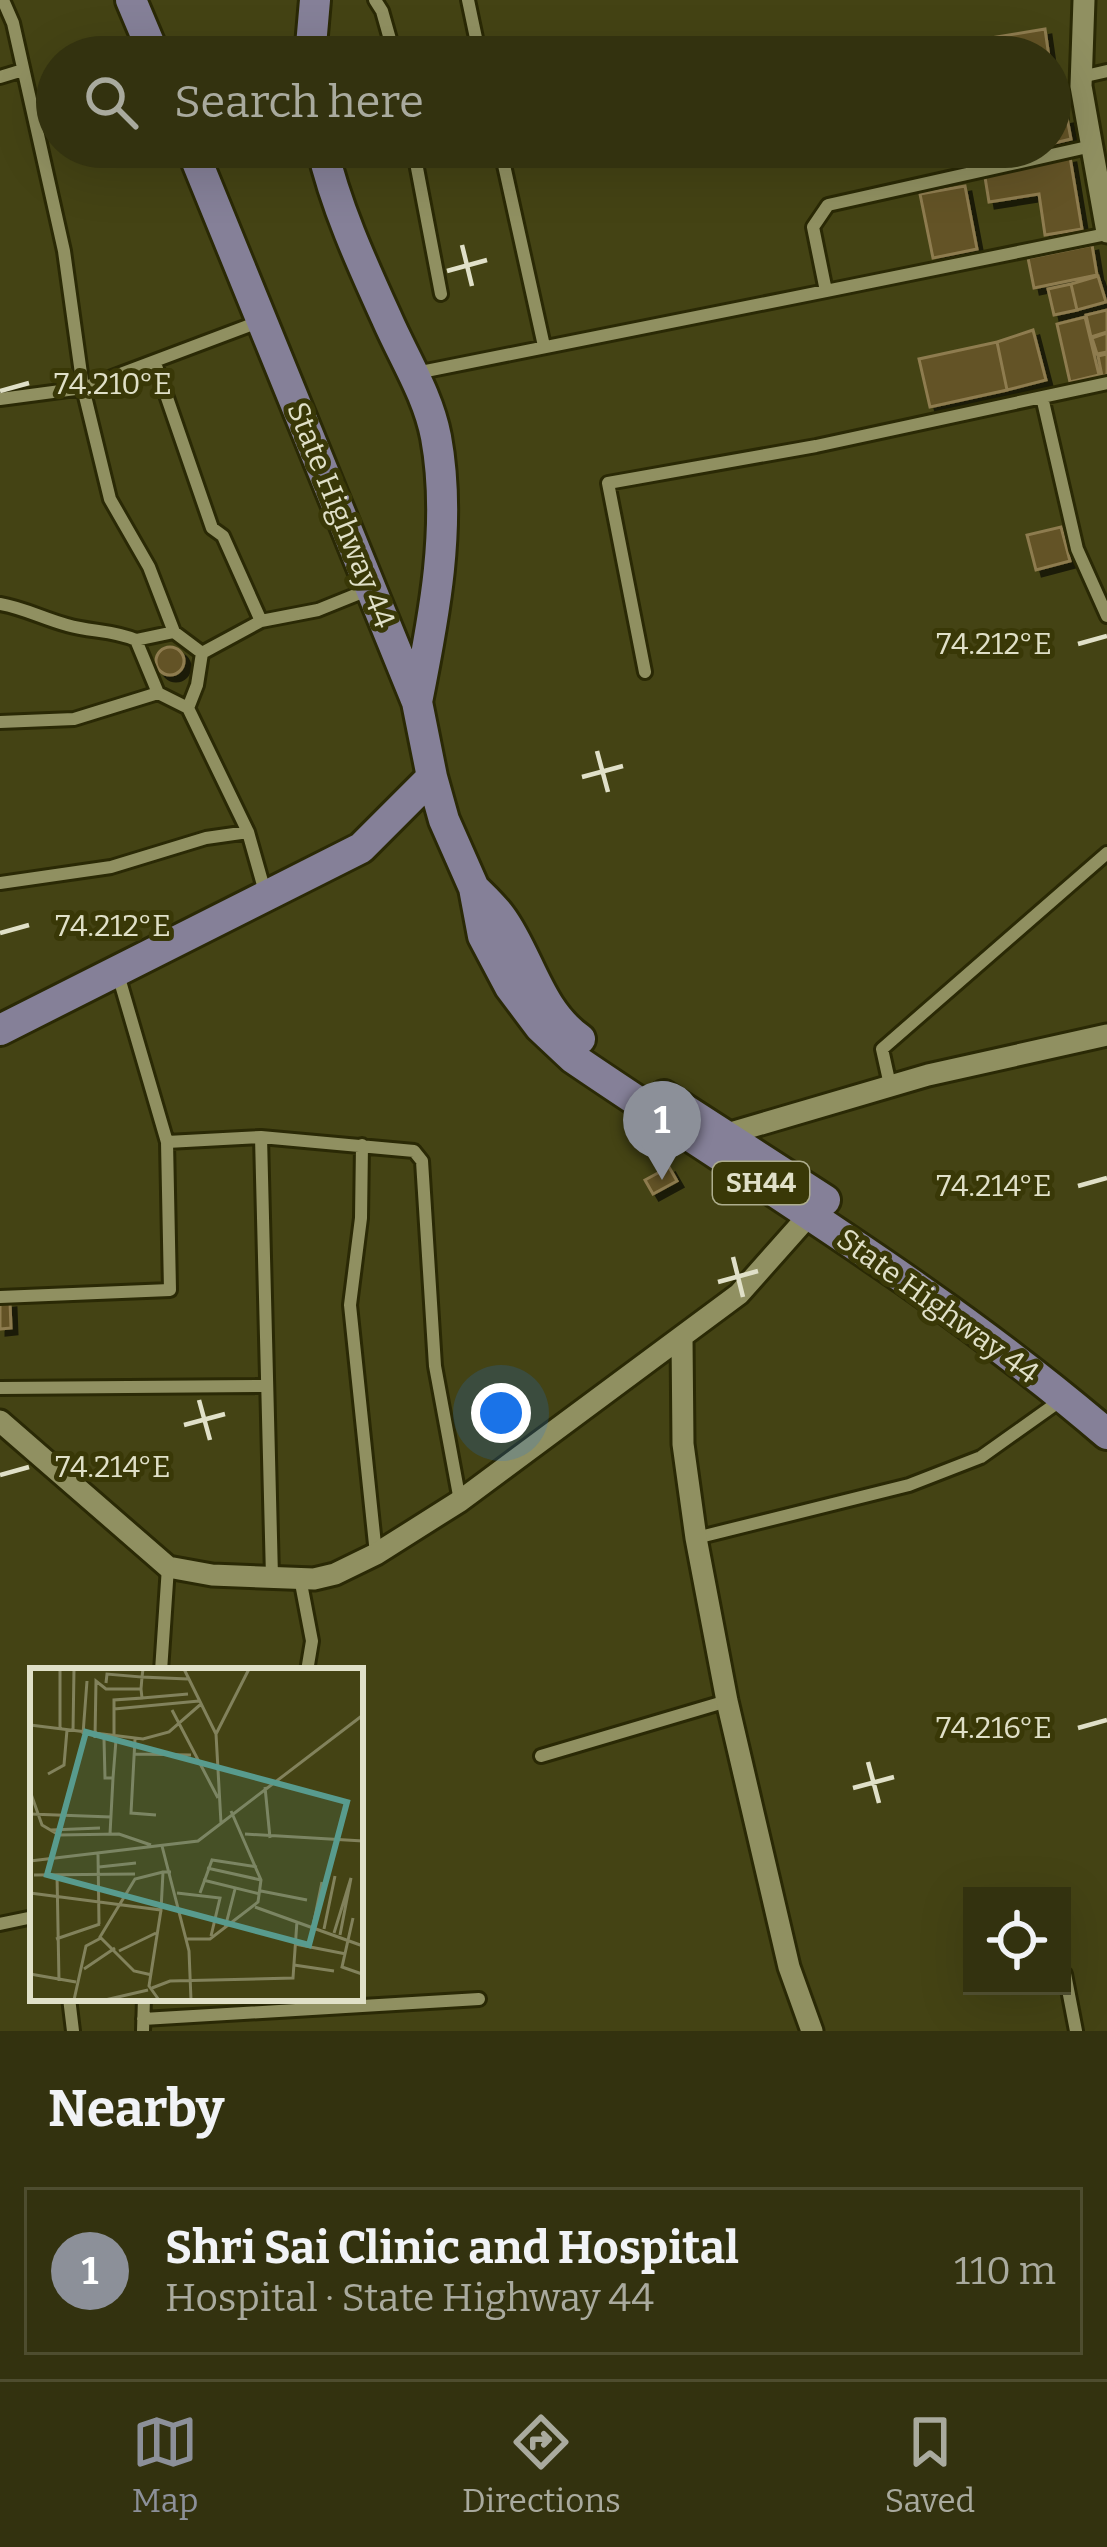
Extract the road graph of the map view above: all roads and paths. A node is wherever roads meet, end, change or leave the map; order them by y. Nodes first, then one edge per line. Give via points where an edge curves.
1 (4, 0) edge
2 (131, 0) edge
3 (374, 0) edge
4 (468, 0) edge
5 (1084, 0) edge
6 (313, 2) edge
7 (146, 36) edge
8 (311, 36) edge
9 (389, 36) edge
10 (476, 36) edge
11 (23, 70) junction
12 (1107, 71) edge
13 (0, 76) edge
14 (1081, 77) junction
15 (36, 127) edge
16 (1092, 146) junction
17 (1071, 151) edge
18 (45, 168) edge
19 (200, 168) edge
20 (327, 168) edge
21 (417, 168) edge
22 (505, 168) edge
23 (994, 168) edge
24 (1107, 228) edge
25 (826, 291) junction
26 (441, 293) dead end
27 (262, 320) junction
28 (544, 346) junction
29 (155, 362) junction
30 (415, 374) junction
31 (1107, 382) edge
32 (82, 388) junction
33 (1042, 397) junction
34 (0, 399) edge
35 (371, 589) junction
36 (0, 604) edge
37 (1107, 616) edge
38 (261, 621) junction
39 (174, 632) junction
40 (136, 640) junction
41 (202, 652) junction
42 (645, 672) dead end
43 (158, 693) junction
44 (417, 702) junction
45 (188, 708) junction
46 (0, 722) edge
47 (432, 777) junction
48 (248, 832) junction
49 (1107, 853) edge
50 (0, 883) edge
51 (266, 896) junction
52 (117, 971) junction
53 (0, 1030) edge
54 (1107, 1035) edge
55 (890, 1085) junction
56 (261, 1137) junction
57 (167, 1142) junction
58 (719, 1143) junction
59 (362, 1145) junction
60 (817, 1207) junction
61 (0, 1297) edge
62 (682, 1338) junction
63 (265, 1386) junction
64 (0, 1388) edge
65 (1065, 1397) junction
66 (1107, 1412) edge
67 (0, 1421) edge
68 (1107, 1434) edge
69 (460, 1501) junction
70 (696, 1538) junction
71 (376, 1554) junction
72 (168, 1567) junction
73 (272, 1577) junction
74 (301, 1578) junction
75 (161, 1668) edge
76 (308, 1668) edge
77 (728, 1700) junction
78 (541, 1756) dead end
79 (30, 1918) edge
80 (0, 1924) edge
81 (1069, 1995) edge
82 (479, 1999) dead end
83 (69, 2001) edge
84 (143, 2025) edge
85 (73, 2031) edge
86 (812, 2031) edge
87 (1076, 2031) edge

1 - 11 street
2 - 7 main road
3 - 9 street
4 - 10 street
5 - 14 street
6 - 8 main road
11 - 13 street
11 - 15 street
12 - 14 street
14 - 16 street
16 - 17 street
16 - 24 street
18 - 32 street
19 - 27 main road, State Highway 44 / SH44
20 - 30 main road
21 - 26 street
22 - 28 street
23 - 25 street via 828,205 813,226
24 - 25 street
25 - 28 street
27 - 29 street
27 - 35 main road, State Highway 44 / SH44
28 - 30 street
29 - 32 street
29 - 38 street via 212,528 224,536
30 - 44 main road via 436,436 442,507
31 - 33 street
32 - 34 street
32 - 39 street via 110,499
33 - 37 street via 1077,549
33 - 42 street via 608,483
35 - 38 street
35 - 44 main road, State Highway 44 / SH44
36 - 40 street
38 - 41 street
39 - 40 street
39 - 41 street
40 - 43 street
41 - 45 street
43 - 45 street
43 - 46 street via 74,719
44 - 47 main road, State Highway 44 / SH44
45 - 48 street
47 - 51 main road via 361,848
47 - 58 main road, State Highway 44 / SH44 via 474,888 483,936 510,988 562,1038
48 - 50 street via 111,867
48 - 51 street
49 - 55 street via 882,1049
51 - 52 main road
52 - 53 main road
52 - 57 street
54 - 55 street
55 - 58 street
56 - 57 street
56 - 59 street
56 - 63 street
57 - 61 street via 170,1291
58 - 60 main road, State Highway 44 / SH44
59 - 69 street via 414,1151 422,1161 435,1366
59 - 71 street via 350,1305
60 - 62 street via 740,1294
60 - 65 main road, State Highway 44 / SH44
60 - 66 main road, State Highway 44 / SH44 via 984,1313
62 - 69 street
62 - 70 street via 683,1444
63 - 64 street
63 - 73 street
65 - 68 main road, State Highway 44 / SH44
65 - 70 street via 981,1457 909,1485
67 - 72 street
69 - 71 street
70 - 77 street
71 - 74 street via 335,1574
72 - 73 street
72 - 75 street
73 - 74 street
74 - 76 street via 312,1641
77 - 78 street
77 - 86 street via 789,1967
79 - 80 street
81 - 87 street
82 - 84 street
83 - 85 street

